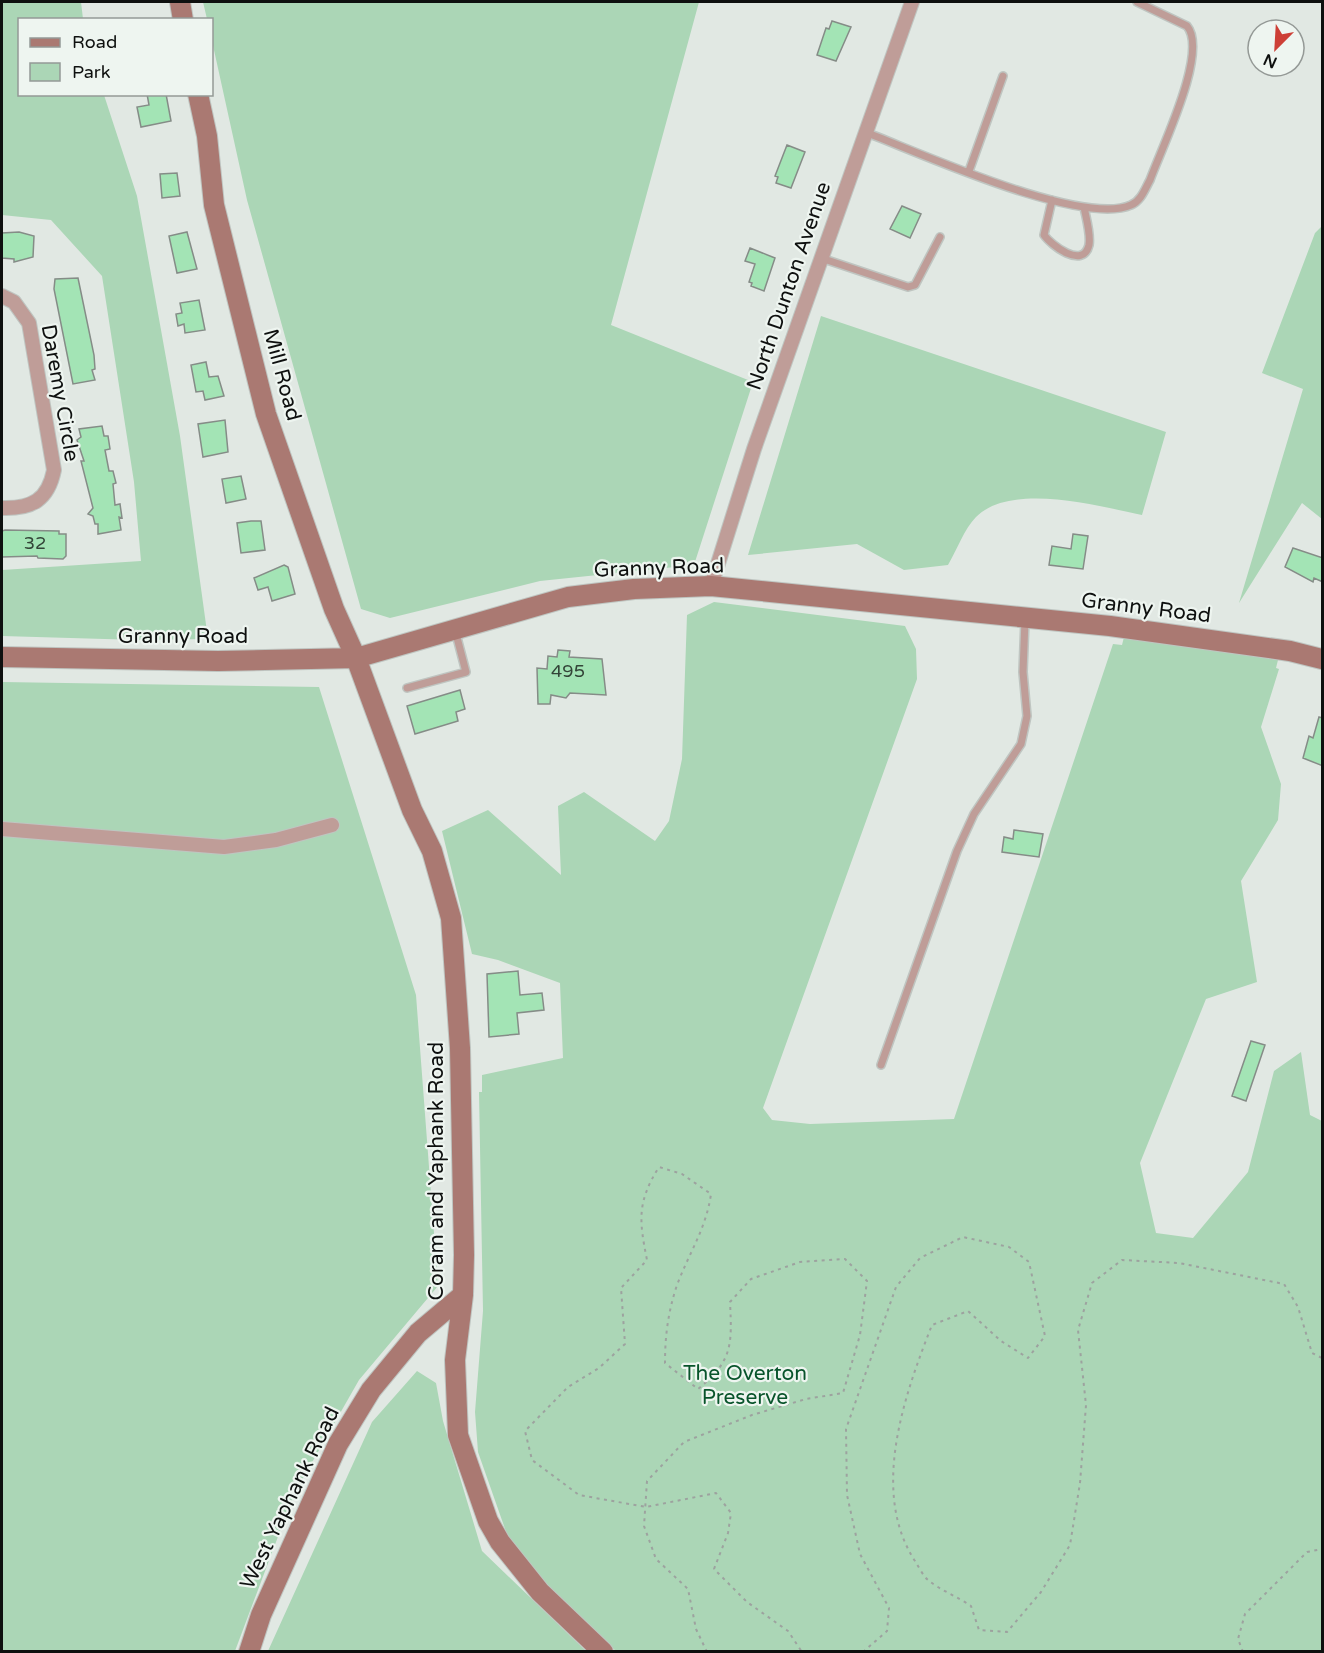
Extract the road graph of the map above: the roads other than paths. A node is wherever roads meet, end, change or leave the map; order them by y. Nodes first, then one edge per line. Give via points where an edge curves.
1 (180, 2) edge
2 (912, 2) edge
3 (1137, 2) edge
4 (183, 18) edge
5 (1003, 76) dead end
6 (198, 96) edge
7 (865, 132) junction
8 (969, 171) junction
9 (1052, 200) junction
10 (1084, 207) junction
11 (939, 237) dead end
12 (821, 258) junction
13 (2, 296) edge
14 (2, 508) edge
15 (711, 586) junction
16 (1025, 617) junction
17 (455, 630) junction
18 (2, 657) edge
19 (356, 658) junction
20 (1323, 659) edge
21 (407, 688) dead end
22 (332, 825) dead end
23 (2, 829) edge
24 (881, 1065) dead end
25 (463, 1295) junction
26 (249, 1652) edge
27 (603, 1652) edge

1 - 4 street
2 - 7 street, North Dunton Avenue
3 - 10 lane via 1175,18 1192,33 1195,46 1190,73 1143,195 1131,205
5 - 8 lane
6 - 19 street, Mill Road via 214,205 254,372 302,520
7 - 8 lane
7 - 12 street, North Dunton Avenue
8 - 9 lane
9 - 10 lane
9 - 10 lane via 1044,235 1064,253 1076,256 1086,251 1089,244
11 - 12 lane via 915,285 908,287
12 - 15 street, North Dunton Avenue via 754,448
13 - 14 street, Daremy Circle via 14,302 29,323 54,470 50,488 36,503
15 - 16 street, Granny Road
15 - 17 street, Granny Road via 568,597
16 - 20 street, Granny Road via 1290,651
16 - 24 lane via 1023,672 1027,716 1021,744 974,814 957,851
17 - 19 street, Granny Road
17 - 21 lane via 466,672
18 - 19 street, Granny Road via 218,661
19 - 25 street, Coram and Yaphank Road via 412,810 432,851 451,918 461,1086
22 - 23 street via 276,840 224,847
25 - 26 street, West Yaphank Road via 418,1334 371,1390 338,1444 261,1615
25 - 27 street, Coram and Yaphank Road via 455,1360 458,1435 488,1521 540,1592

